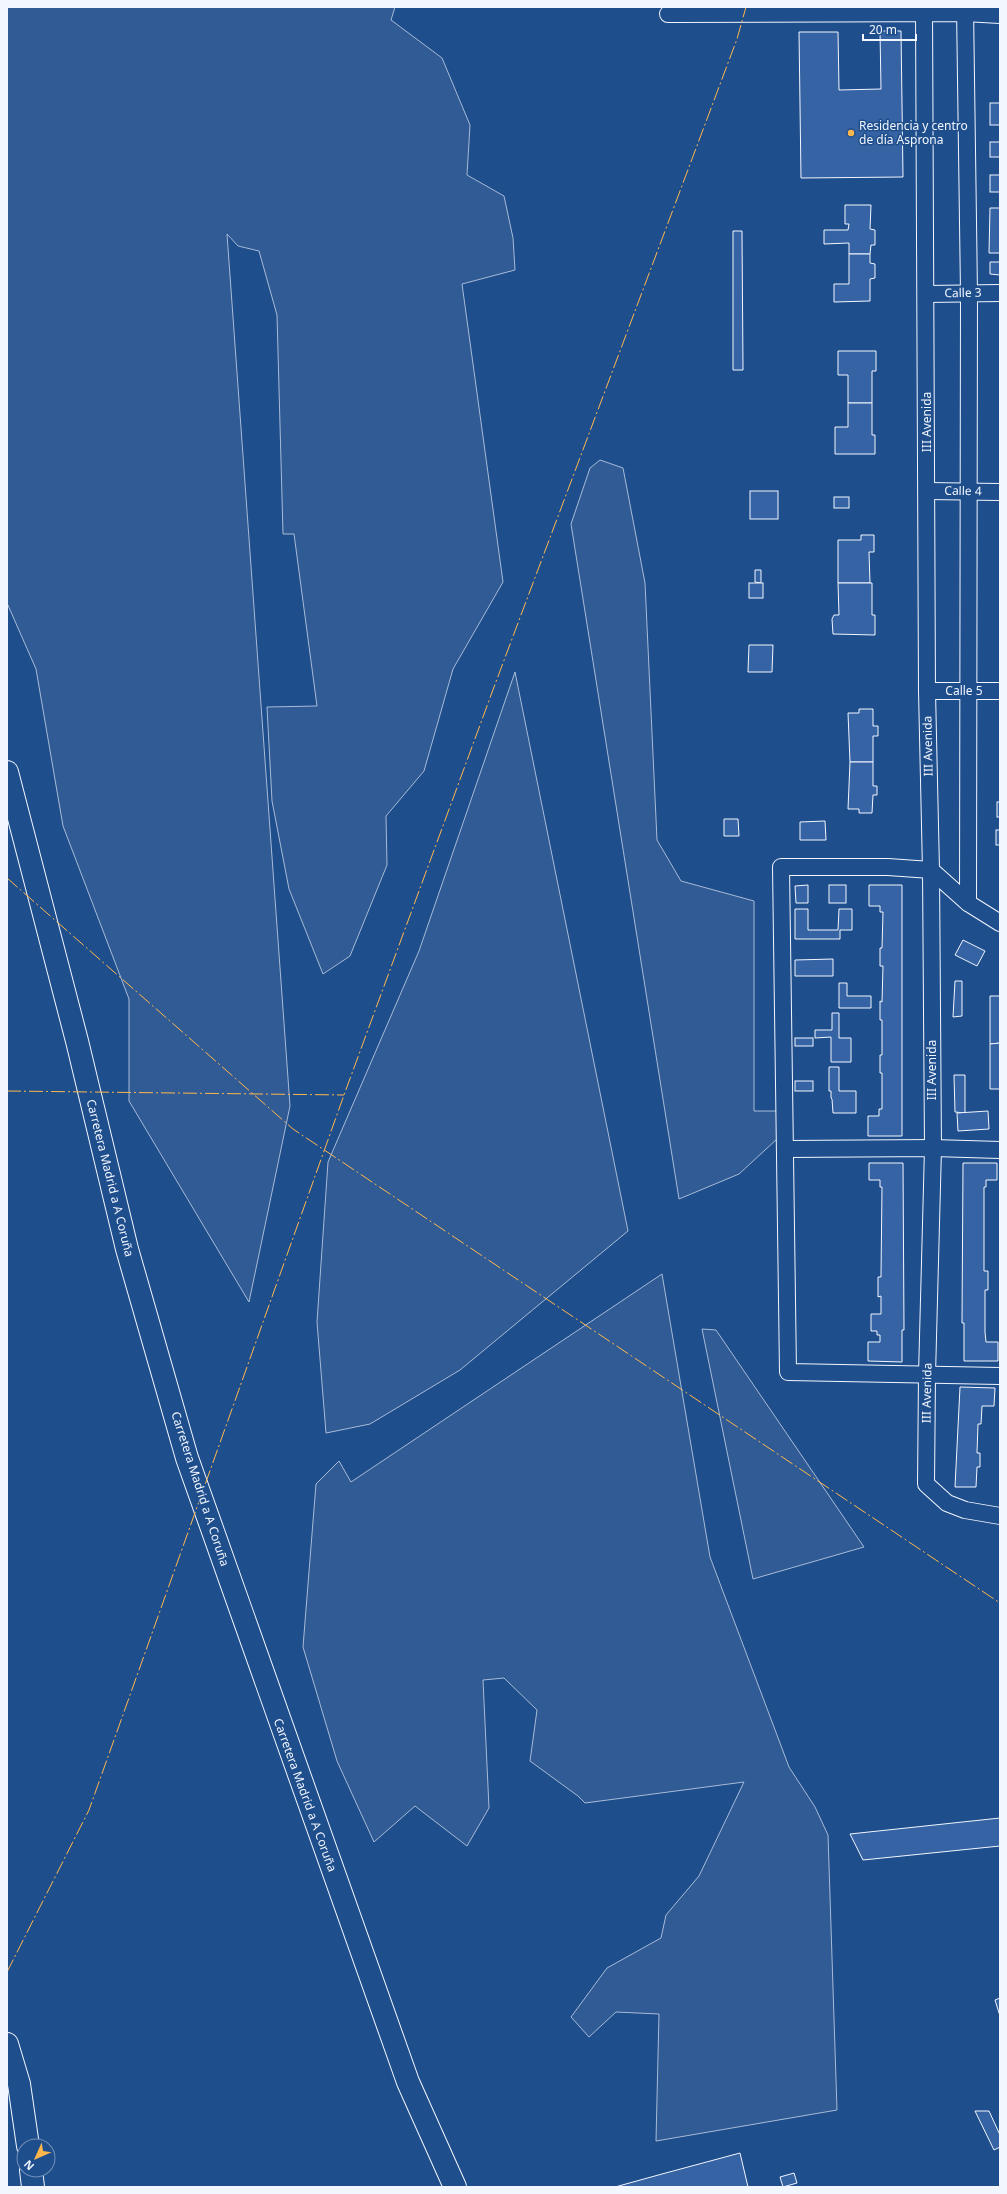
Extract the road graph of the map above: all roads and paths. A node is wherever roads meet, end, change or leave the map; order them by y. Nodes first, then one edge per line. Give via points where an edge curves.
1 (924, 10) edge
2 (965, 10) edge
3 (668, 14) dead end
4 (1000, 15) edge
5 (969, 293) junction
6 (1000, 293) edge
7 (927, 294) junction
8 (927, 491) junction
9 (968, 492) junction
10 (1000, 492) edge
11 (927, 691) junction
12 (969, 691) junction
13 (1000, 691) edge
14 (7, 772) edge
15 (931, 870) junction
16 (968, 903) junction
17 (1000, 923) edge
18 (933, 1148) junction
19 (785, 1149) junction
20 (1000, 1150) edge
21 (927, 1375) junction
22 (1000, 1376) edge
23 (1000, 1516) edge
24 (7, 2044) edge
25 (27, 2138) edge
26 (455, 2187) edge

1 - 2 street
1 - 3 street
1 - 7 street, III Avenida
2 - 4 street
2 - 5 street
5 - 6 street, Calle 3
5 - 7 street, Calle 3
5 - 9 street
7 - 8 street, III Avenida
8 - 9 street, Calle 4
8 - 11 street, III Avenida
9 - 10 street, Calle 4
9 - 12 street
11 - 12 street, Calle 5
11 - 15 street, III Avenida
12 - 13 street, Calle 5
12 - 16 street
14 - 26 highway, Carretera Madrid a A Coruña via 77,1041 127,1249 187,1458 408,2082
15 - 16 street
15 - 18 street, III Avenida
15 - 19 street via 888,867 781,867
16 - 17 street
18 - 19 street
18 - 20 street
18 - 21 street, III Avenida
19 - 21 street via 788,1372
21 - 22 street
21 - 23 street, III Avenida via 926,1484 947,1503 966,1510
24 - 25 highway via 18,2084

